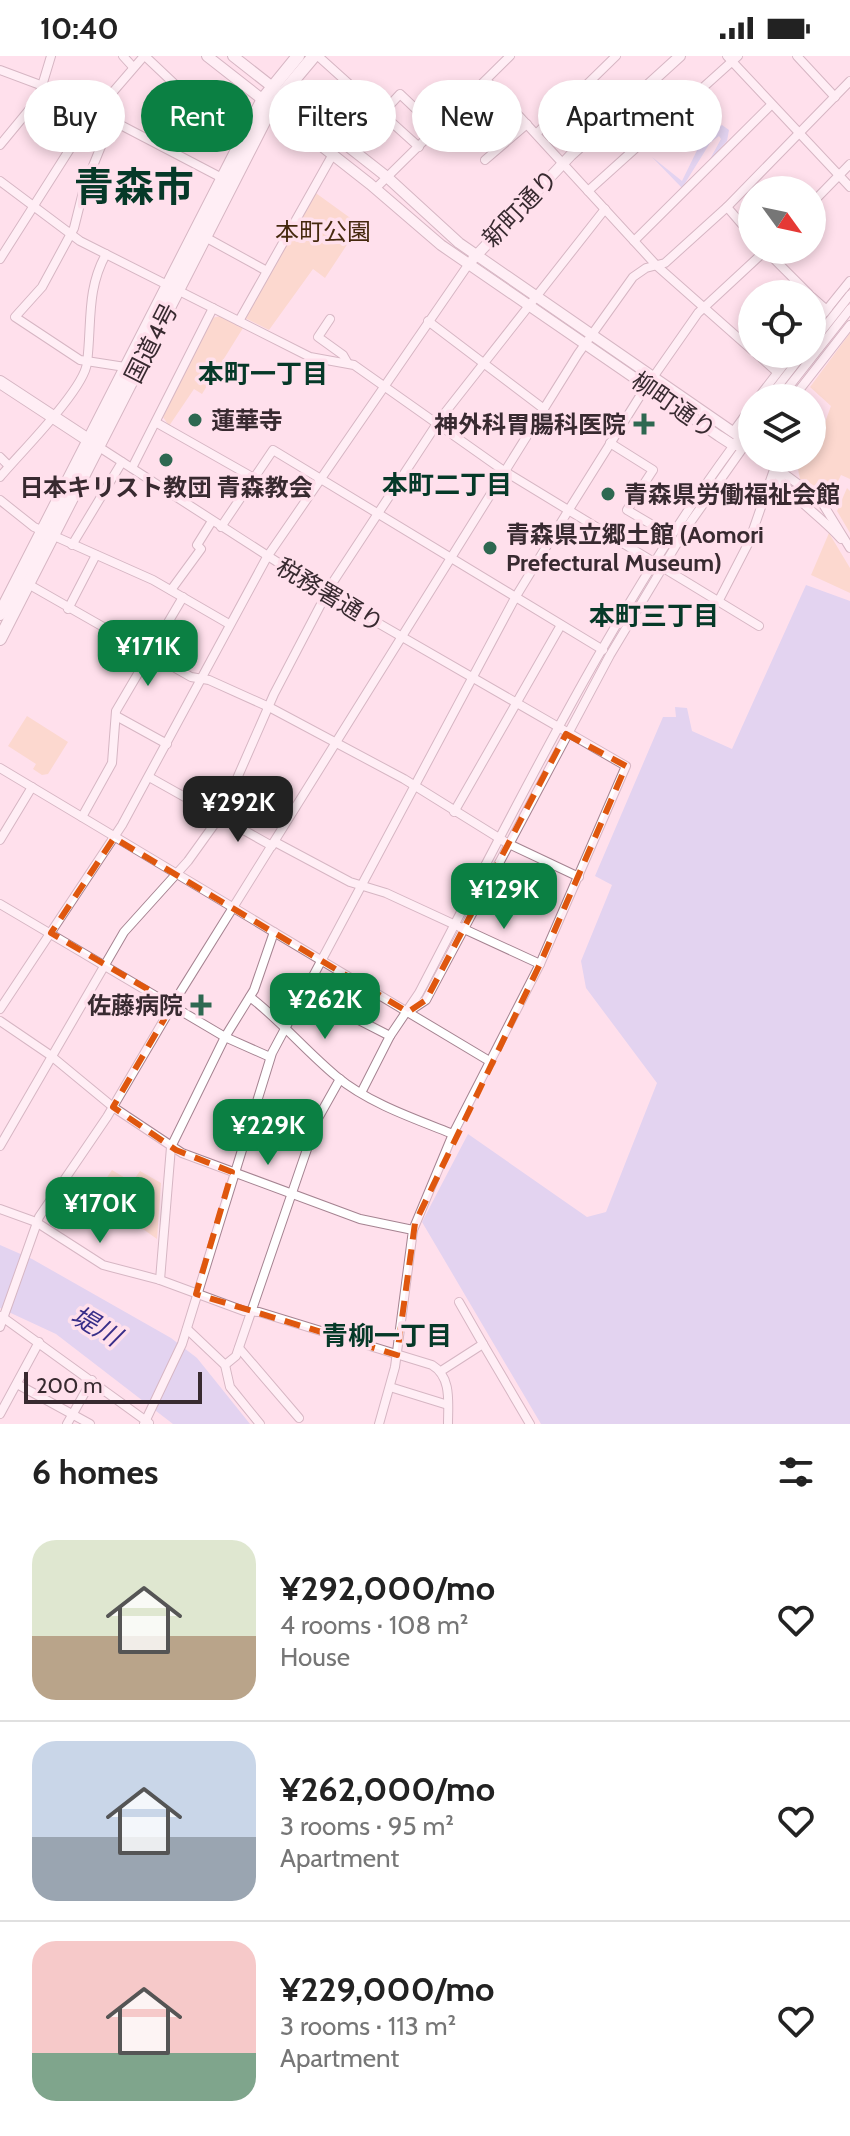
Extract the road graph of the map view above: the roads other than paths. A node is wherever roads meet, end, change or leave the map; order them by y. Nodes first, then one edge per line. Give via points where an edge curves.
1 (51, 56) edge
2 (123, 56) edge
3 (144, 56) edge
4 (207, 56) edge
5 (233, 56) edge
6 (298, 56) edge
7 (316, 56) edge
8 (510, 56) edge
9 (616, 56) edge
10 (680, 56) edge
11 (732, 58) edge
12 (801, 58) edge
13 (133, 67) junction
14 (0, 70) edge
15 (27, 80) edge
16 (45, 80) edge
17 (122, 80) edge
18 (170, 80) edge
19 (282, 80) edge
20 (288, 80) edge
21 (343, 80) edge
22 (488, 80) edge
23 (850, 81) edge
24 (269, 86) edge
25 (835, 97) junction
26 (396, 98) edge
27 (268, 103) junction
28 (412, 105) edge
29 (771, 105) junction
30 (24, 116) edge
31 (522, 119) edge
32 (253, 124) edge
33 (527, 124) junction
34 (125, 127) edge
35 (396, 127) edge
36 (537, 133) junction
37 (798, 136) junction
38 (412, 141) edge
39 (0, 145) edge
40 (69, 152) edge
41 (98, 152) edge
42 (235, 152) edge
43 (355, 152) edge
44 (414, 152) edge
45 (333, 154) junction
46 (485, 160) dead end
47 (564, 163) junction
48 (850, 164) edge
49 (838, 176) junction
50 (387, 177) junction
51 (222, 178) junction
52 (0, 181) edge
53 (850, 187) edge
54 (376, 188) junction
55 (826, 188) edge
56 (588, 191) junction
57 (35, 207) junction
58 (727, 207) junction
59 (605, 209) junction
60 (738, 220) edge
61 (70, 235) junction
62 (205, 237) junction
63 (634, 241) junction
64 (106, 254) junction
65 (477, 254) junction
66 (0, 259) edge
67 (750, 264) edge
68 (779, 264) edge
69 (468, 265) junction
70 (657, 266) junction
71 (265, 270) junction
72 (796, 280) edge
73 (850, 281) edge
74 (172, 287) junction
75 (536, 294) junction
76 (850, 295) edge
77 (528, 305) junction
78 (704, 307) junction
79 (213, 308) junction
80 (850, 309) edge
81 (826, 310) joint
82 (330, 319) dead end
83 (239, 321) junction
84 (428, 321) junction
85 (826, 325) edge
86 (849, 326) edge
87 (593, 333) junction
88 (738, 337) edge
89 (586, 344) junction
90 (87, 360) junction
91 (347, 362) junction
92 (481, 363) junction
93 (125, 367) junction
94 (773, 368) edge
95 (780, 368) edge
96 (777, 372) junction
97 (654, 375) junction
98 (0, 382) edge
99 (768, 384) edge
100 (787, 384) edge
101 (804, 384) edge
102 (382, 386) junction
103 (647, 386) junction
104 (544, 409) junction
105 (53, 416) junction
106 (157, 423) junction
107 (436, 425) junction
108 (738, 440) edge
109 (738, 441) edge
110 (94, 443) junction
111 (610, 443) junction
112 (738, 445) edge
113 (738, 445) edge
114 (0, 457) edge
115 (122, 462) junction
116 (9, 466) junction
117 (132, 468) junction
118 (776, 470) joint
119 (504, 471) junction
120 (775, 472) edge
121 (0, 477) edge
122 (320, 477) junction
123 (254, 478) junction
124 (0, 500) edge
125 (568, 511) junction
126 (378, 513) junction
127 (212, 521) junction
128 (221, 527) junction
129 (47, 534) junction
130 (671, 536) junction
131 (72, 545) junction
132 (96, 555) junction
133 (267, 557) junction
134 (449, 558) junction
135 (658, 566) junction
136 (28, 584) junction
137 (171, 590) junction
138 (326, 593) junction
139 (183, 597) junction
140 (515, 598) junction
141 (718, 602) junction
142 (1, 607) edge
143 (68, 609) junction
144 (229, 624) junction
145 (561, 625) junction
146 (759, 626) dead end
147 (400, 638) junction
148 (0, 639) edge
149 (603, 650) junction
150 (149, 654) junction
151 (200, 679) junction
152 (471, 679) junction
153 (515, 705) junction
154 (269, 707) junction
155 (118, 717) junction
156 (562, 732) junction
157 (336, 742) junction
158 (167, 744) junction
159 (0, 768) edge
160 (149, 777) junction
161 (413, 786) junction
162 (32, 787) junction
163 (454, 812) junction
164 (221, 815) junction
165 (82, 817) junction
166 (114, 838) junction
167 (0, 840) edge
168 (503, 841) junction
169 (273, 844) junction
170 (177, 873) junction
171 (579, 877) junction
172 (363, 885) junction
173 (0, 904) edge
174 (233, 907) junction
175 (459, 928) junction
176 (274, 932) junction
177 (51, 933) junction
178 (323, 961) junction
179 (104, 964) junction
180 (540, 964) junction
181 (306, 993) junction
182 (250, 997) junction
183 (173, 1004) junction
184 (0, 1009) edge
185 (408, 1012) junction
186 (0, 1021) edge
187 (286, 1028) junction
188 (390, 1036) junction
189 (225, 1037) junction
190 (50, 1055) junction
191 (270, 1057) junction
192 (491, 1062) junction
193 (340, 1079) junction
194 (362, 1091) junction
195 (113, 1107) junction
196 (453, 1134) junction
197 (0, 1146) edge
198 (171, 1147) junction
199 (232, 1172) junction
200 (292, 1192) junction
201 (0, 1209) edge
202 (36, 1222) junction
203 (413, 1230) junction
204 (160, 1280) junction
205 (196, 1294) junction
206 (459, 1302) dead end
207 (252, 1311) junction
208 (4, 1315) edge
209 (0, 1327) edge
210 (187, 1329) junction
211 (39, 1342) junction
212 (483, 1344) junction
213 (239, 1348) junction
214 (397, 1355) junction
215 (225, 1365) junction
216 (441, 1371) junction
217 (92, 1380) junction
218 (17, 1384) junction
219 (390, 1387) junction
220 (448, 1405) junction
221 (0, 1414) edge
222 (72, 1415) junction
223 (299, 1418) dead end
224 (379, 1422) edge
225 (146, 1423) edge
226 (67, 1424) edge
227 (90, 1424) edge
228 (260, 1424) edge
229 (391, 1424) edge
230 (448, 1424) edge
231 (530, 1424) edge

1 - 16 street
2 - 13 street
3 - 13 street
3 - 18 street
4 - 27 main road, 柳町通り
5 - 24 main road, 柳町通り
6 - 19 highway, 国道4号
7 - 20 highway, 国道4号
7 - 21 street
8 - 22 street
9 - 36 street
10 - 47 main road, 新町通り
11 - 29 street
11 - 56 street
12 - 25 street
13 - 17 street
14 - 15 street
23 - 25 street
25 - 37 street
26 - 28 street via 400,94
27 - 32 highway, 国道4号
27 - 45 main road, 柳町通り
27 - 62 highway, 国道4号
29 - 37 street
29 - 63 street
30 - 39 street
31 - 33 street
33 - 36 street
33 - 46 street
34 - 51 street
35 - 38 street
36 - 47 street
37 - 49 street
37 - 58 street
40 - 57 street
41 - 61 street
42 - 51 highway, 国道4号
43 - 50 main road, 柳町通り
44 - 50 street
45 - 54 main road, 柳町通り
45 - 71 street
47 - 56 street
47 - 65 main road, 新町通り
48 - 49 street
49 - 53 street
49 - 55 street
50 - 54 street
50 - 65 main road, 柳町通り
51 - 74 highway, 国道4号
52 - 57 street
54 - 69 main road, 柳町通り
56 - 59 street
57 - 61 street
57 - 66 street
58 - 60 street
58 - 70 street
59 - 63 street
59 - 75 street
61 - 64 street
61 - 90 street via 43,285 15,317
62 - 71 street
62 - 74 highway, 国道4号
63 - 70 street
64 - 74 street
64 - 90 street via 92,285
65 - 69 main road, 新町通り
65 - 75 main road, 柳町通り
67 - 78 street
68 - 72 street
69 - 77 main road, 柳町通り
69 - 84 street
70 - 78 street
70 - 87 street via 633,277
71 - 83 street
73 - 81 street
74 - 79 street
74 - 93 highway, 国道4号
74 - 110 highway, 国道4号
75 - 77 street
75 - 87 main road, 柳町通り
76 - 85 street, bridge
77 - 89 main road, 柳町通り
77 - 92 street
78 - 88 street
78 - 97 street
79 - 83 street
79 - 106 street
80 - 100 street, bridge
81 - 86 street
82 - 91 street via 318,337
83 - 91 street via 319,361
84 - 92 street
84 - 102 street
86 - 101 street
87 - 89 street
87 - 97 main road, 柳町通り
89 - 103 main road, 柳町通り
89 - 104 street
90 - 93 street
90 - 105 street
91 - 102 street
92 - 104 street
92 - 107 street
93 - 110 highway, 国道4号
94 - 96 street
95 - 96 street
96 - 99 street
97 - 103 street
97 - 108 main road, 柳町通り
98 - 105 highway
102 - 107 street
102 - 122 street
103 - 109 main road, 柳町通り
103 - 111 street
104 - 119 street
105 - 110 highway
105 - 116 street
106 - 117 street
106 - 123 street
107 - 119 street
107 - 126 street
110 - 115 street, 税務署通り
110 - 129 highway, 国道4号
111 - 125 street
111 - 130 street via 653,470 627,510
112 - 130 street
113 - 135 street
114 - 116 street
115 - 117 street, 税務署通り
115 - 131 street
116 - 121 street
117 - 127 street, 税務署通り
118 - 118 street via 821,501 850,548 783,485
119 - 125 street
119 - 134 street
120 - 141 street via 749,542
122 - 123 street via 273,450
122 - 126 street
122 - 133 street
123 - 128 street
124 - 129 street
125 - 135 street
125 - 140 street
126 - 134 street
126 - 138 street
127 - 128 street, 税務署通り
127 - 137 street via 197,545 201,549
128 - 133 street, 税務署通り
129 - 131 street
129 - 136 highway, 国道4号
129 - 142 highway, 国道4号
130 - 135 street
131 - 132 street
132 - 137 street
132 - 143 street
133 - 138 street, 税務署通り
133 - 144 street
134 - 140 street
134 - 147 street
135 - 141 street
135 - 149 street
135 - 156 street
136 - 143 street
136 - 148 highway, 国道4号
137 - 139 street
138 - 147 street, 税務署通り
138 - 154 street
139 - 144 street
139 - 150 street
140 - 145 street
140 - 152 street
141 - 146 street
143 - 150 street
144 - 151 street
145 - 149 street
145 - 153 street
147 - 152 street, 税務署通り
147 - 157 street
149 - 156 street
150 - 151 street
150 - 155 street via 116,711
151 - 154 street
151 - 158 street
152 - 153 street, 税務署通り
152 - 161 street
153 - 156 street, 税務署通り
153 - 163 street
154 - 157 street
154 - 164 street
155 - 158 street
155 - 165 street via 112,763
156 - 168 street
156 - 171 street, 税務署通り via 626,766
157 - 161 street
157 - 169 street
158 - 160 street
159 - 162 street
160 - 164 street
160 - 166 street
161 - 163 street
161 - 172 street
162 - 165 street
162 - 167 street
163 - 168 street
164 - 169 street
164 - 170 street
165 - 166 street
166 - 170 street
166 - 177 street
168 - 171 street
168 - 175 street
169 - 172 street
169 - 174 street
170 - 174 street
170 - 179 street via 137,913
171 - 180 street
172 - 175 street
172 - 178 street
173 - 177 street
174 - 176 street
174 - 183 street
175 - 180 street
175 - 185 street via 423,1005
176 - 178 street
176 - 182 street
177 - 179 street
177 - 184 street
178 - 181 street
178 - 185 street
179 - 183 street
179 - 190 street
180 - 192 street
181 - 187 street
181 - 188 street
182 - 187 street
182 - 189 street
183 - 189 street
183 - 195 street
185 - 188 street
185 - 192 street
186 - 190 street
187 - 191 street
187 - 193 street
188 - 194 street
189 - 191 street
189 - 198 street
190 - 195 street
190 - 197 street
191 - 199 street
192 - 196 street
193 - 194 street
193 - 200 street via 317,1120
194 - 196 street
195 - 198 street
195 - 202 street
196 - 203 street
198 - 199 street
198 - 204 street
199 - 200 street
199 - 205 street
200 - 203 street via 360,1219
200 - 207 street
201 - 202 street
202 - 204 street via 95,1261
202 - 208 street
203 - 214 street
204 - 205 street
205 - 207 street
205 - 210 street
206 - 212 street
207 - 213 street
207 - 214 street
208 - 209 street
208 - 211 street
210 - 215 street
210 - 225 street
211 - 217 street
211 - 218 street
212 - 216 street
212 - 231 street
213 - 215 street
213 - 223 street
214 - 216 street
214 - 219 street
215 - 228 street via 230,1387
216 - 220 street
217 - 222 street
217 - 225 street
218 - 221 street
218 - 222 street
219 - 220 street
219 - 224 street
220 - 230 street
222 - 226 street
222 - 227 street
224 - 229 street

